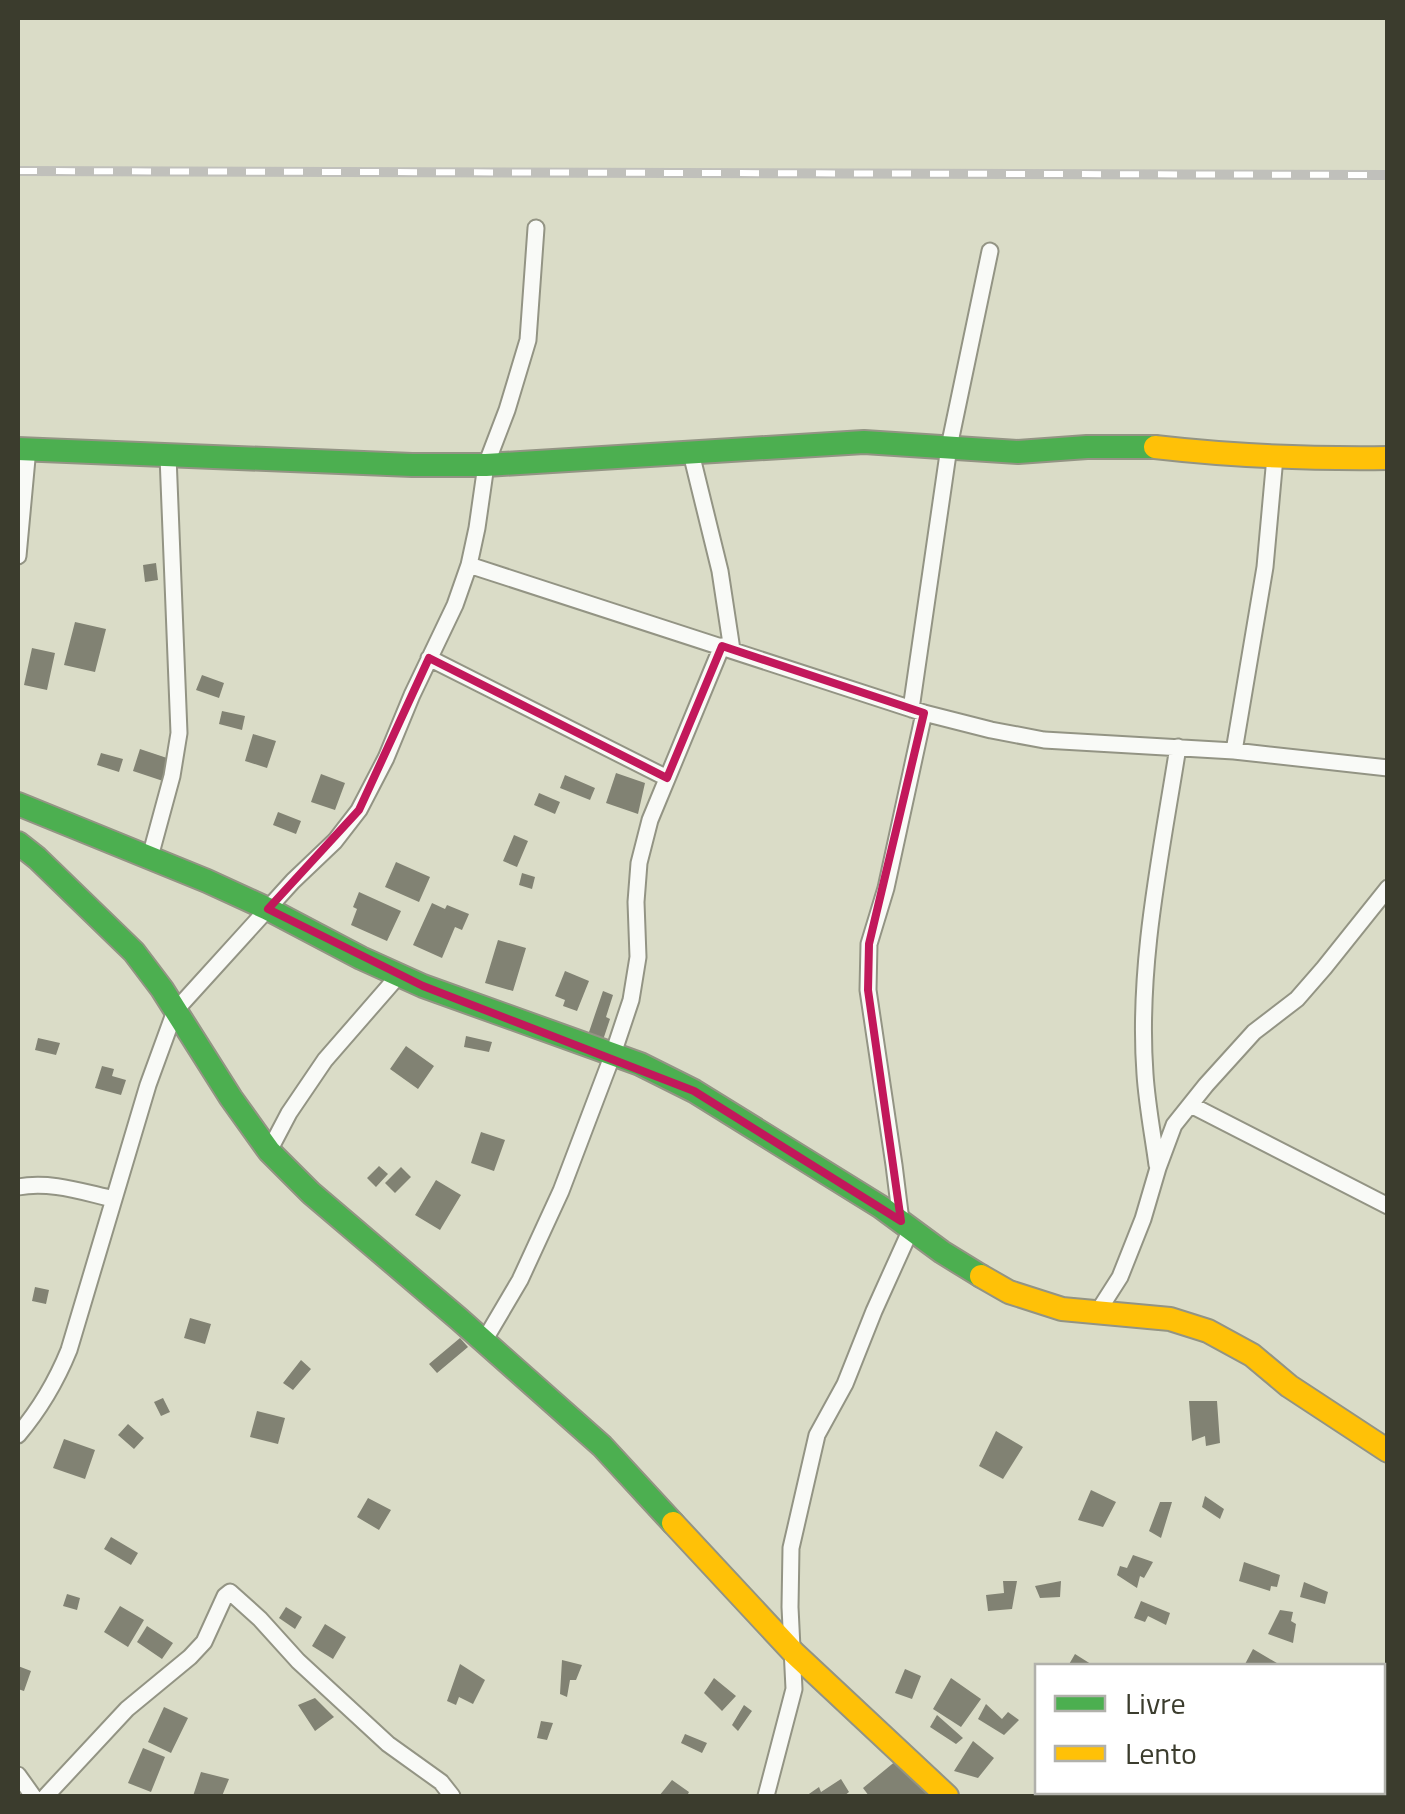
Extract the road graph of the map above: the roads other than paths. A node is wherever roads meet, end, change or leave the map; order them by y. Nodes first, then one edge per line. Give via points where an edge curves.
1 (536, 228) dead end
2 (990, 251) dead end
3 (949, 447) junction
4 (23, 448) edge
5 (691, 453) junction
6 (168, 456) junction
7 (1275, 457) junction
8 (1388, 458) edge
9 (486, 465) junction
10 (18, 556) edge
11 (468, 565) junction
12 (727, 648) junction
13 (429, 658) junction
14 (917, 711) junction
15 (1178, 748) junction
16 (1234, 751) junction
17 (1388, 768) edge
18 (668, 778) junction
19 (18, 804) edge
20 (18, 843) edge
21 (150, 856) junction
22 (1388, 888) edge
23 (268, 909) junction
24 (399, 975) junction
25 (175, 1010) junction
26 (613, 1054) junction
27 (1191, 1105) junction
28 (270, 1152) junction
29 (1158, 1168) junction
30 (18, 1188) edge
31 (114, 1200) junction
32 (1388, 1206) edge
33 (906, 1225) junction
34 (1097, 1313) junction
35 (484, 1341) junction
36 (18, 1435) edge
37 (1388, 1451) edge
38 (794, 1653) junction
39 (18, 1775) edge
40 (33, 1796) edge
41 (46, 1796) edge
42 (452, 1796) edge
43 (766, 1796) edge
44 (946, 1796) edge

1 - 9 street via 528,340
2 - 3 street
3 - 5 street via 864,442
3 - 7 street via 1154,448
3 - 14 street
4 - 6 street
4 - 10 street
5 - 9 street
5 - 12 street via 720,571
6 - 9 street
6 - 21 street via 179,732
7 - 8 street
7 - 16 street via 1265,567
9 - 11 street
11 - 12 street
11 - 13 street
12 - 14 street
12 - 18 street
13 - 18 street
13 - 23 street via 359,810
14 - 15 street via 1044,740
14 - 33 street via 886,888 869,944 868,990
15 - 16 street
15 - 29 street via 1145,994 1144,1074
16 - 17 street
18 - 26 street via 639,863 638,957
19 - 21 street
20 - 25 street via 134,952
21 - 23 street
22 - 27 street via 1297,999 1254,1032
23 - 24 street
23 - 25 street
24 - 26 street
24 - 28 street via 325,1060
25 - 28 street
25 - 31 street
26 - 33 street via 694,1091
26 - 35 street via 561,1191
27 - 29 street via 1174,1126
27 - 32 street
28 - 35 street
29 - 34 street via 1120,1277
30 - 31 street via 56,1186
31 - 36 street via 59,1376
33 - 34 street via 1009,1292 1062,1310
33 - 38 street via 845,1384 818,1435 792,1548
34 - 37 street via 1170,1319 1208,1332 1252,1355
35 - 38 street via 602,1446
38 - 43 street via 794,1689
38 - 44 street
39 - 40 street
41 - 42 street via 126,1709 204,1642 230,1592 388,1744

